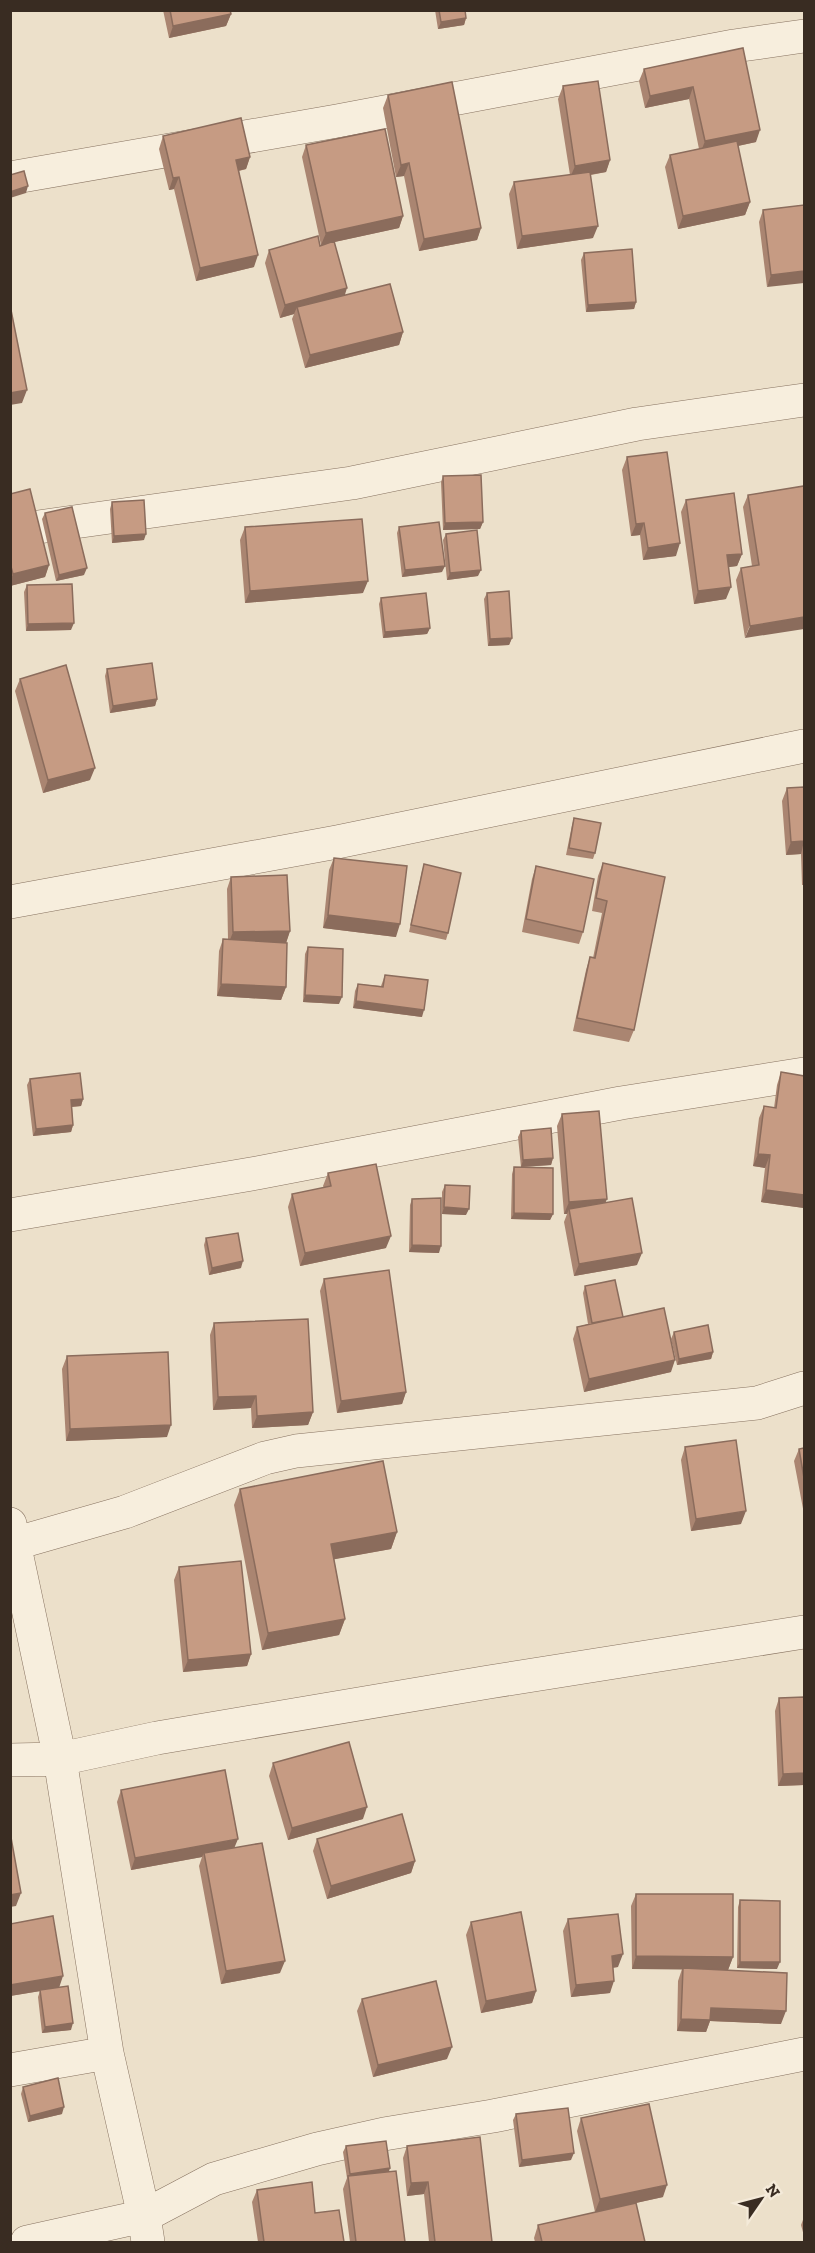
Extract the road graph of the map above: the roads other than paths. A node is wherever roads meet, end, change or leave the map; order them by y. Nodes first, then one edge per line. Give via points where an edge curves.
1 (804, 36) edge
2 (10, 178) edge
3 (804, 400) edge
4 (10, 531) edge
5 (804, 746) edge
6 (10, 902) edge
7 (804, 1074) edge
8 (10, 1215) edge
9 (804, 1388) edge
10 (12, 1538) edge
11 (804, 1632) edge
12 (60, 1759) junction
13 (10, 1760) edge
14 (107, 2053) junction
15 (804, 2054) edge
16 (10, 2070) edge
17 (146, 2229) edge
18 (27, 2242) edge

1 - 2 street
3 - 4 street via 637,423 352,483
5 - 6 street via 336,842
7 - 8 street via 621,1103 246,1175
9 - 10 street via 757,1403 296,1451 265,1458 125,1512
10 - 12 street
11 - 12 street via 168,1736
12 - 13 street
12 - 14 street
14 - 16 street
14 - 17 street
15 - 17 street via 316,2149 214,2179
17 - 18 street

